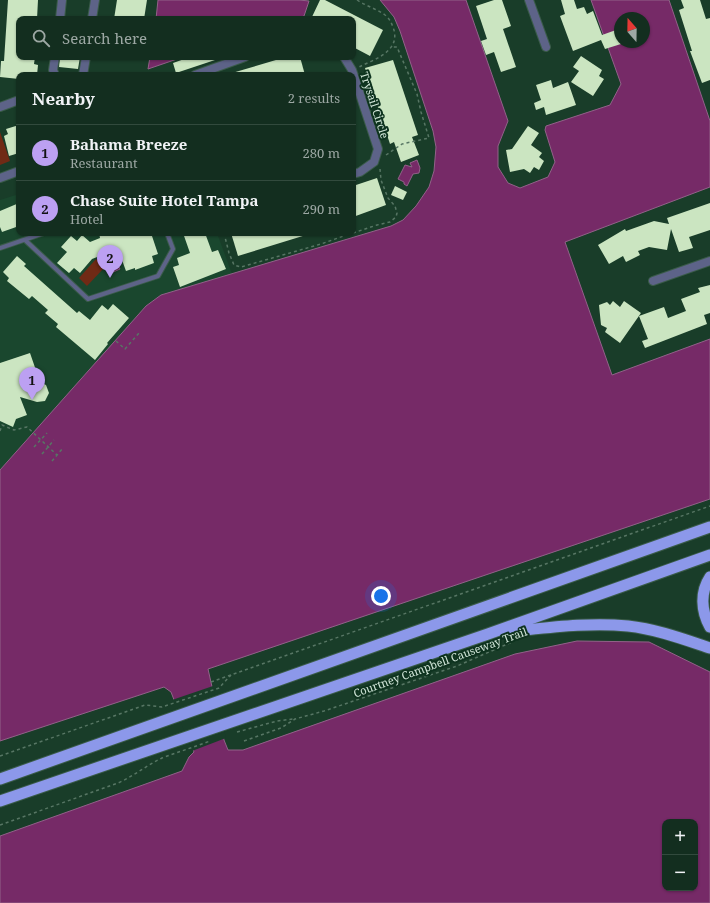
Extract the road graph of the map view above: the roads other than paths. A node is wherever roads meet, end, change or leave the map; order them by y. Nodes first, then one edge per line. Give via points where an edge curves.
1 (62, 0) edge
2 (95, 0) edge
3 (529, 0) edge
4 (60, 16) edge
5 (92, 16) edge
6 (546, 47) dead end
7 (55, 60) edge
8 (86, 60) edge
9 (237, 60) edge
10 (346, 60) edge
11 (54, 72) edge
12 (84, 72) edge
13 (203, 72) edge
14 (353, 72) edge
15 (356, 82) edge
16 (16, 101) edge
17 (0, 107) edge
18 (16, 172) edge
19 (356, 173) edge
20 (0, 178) edge
21 (36, 236) edge
22 (169, 236) edge
23 (25, 240) junction
24 (0, 248) edge
25 (710, 261) edge
26 (653, 281) dead end
27 (710, 527) edge
28 (710, 555) edge
29 (710, 577) edge
30 (710, 627) edge
31 (488, 634) junction
32 (710, 648) edge
33 (0, 779) edge
34 (0, 802) edge

1 - 4 street
2 - 5 street
3 - 6 street
7 - 11 street
8 - 12 street
9 - 13 street
10 - 14 street, Trysail Circle
15 - 19 street, Trysail Circle via 378,149 374,162
16 - 17 street
18 - 20 street
21 - 23 lane
22 - 23 lane via 173,250 158,276 88,299
23 - 24 lane
25 - 26 street
27 - 33 highway
28 - 31 highway
29 - 30 highway via 702,603
31 - 32 highway via 578,624 628,626 670,634
31 - 34 highway

